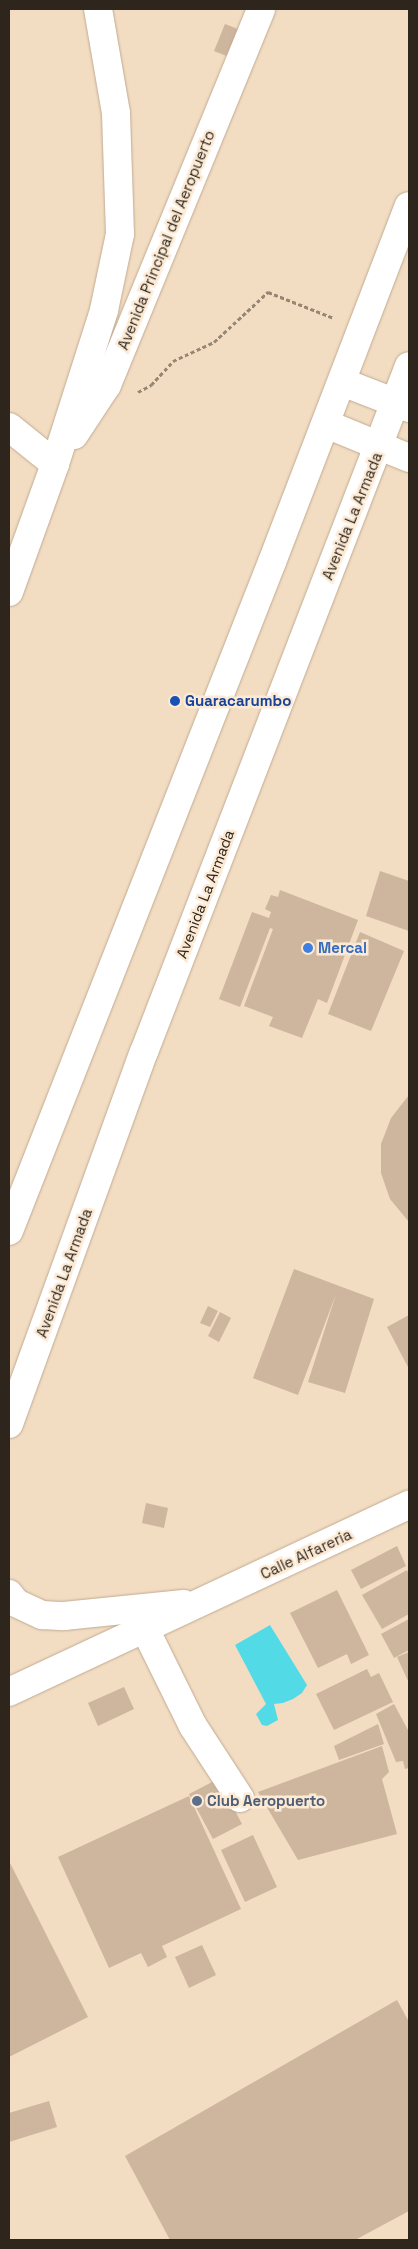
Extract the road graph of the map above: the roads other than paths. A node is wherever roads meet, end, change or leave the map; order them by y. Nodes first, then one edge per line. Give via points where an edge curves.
1 (98, 9) edge
2 (261, 9) edge
3 (409, 206) edge
4 (409, 366) edge
5 (342, 382) junction
6 (402, 406) edge
7 (326, 424) junction
8 (9, 426) edge
9 (380, 445) junction
10 (409, 458) edge
11 (55, 464) junction
12 (9, 592) edge
13 (9, 1231) edge
14 (9, 1424) edge
15 (409, 1505) edge
16 (9, 1594) edge
17 (202, 1602) junction
18 (145, 1628) junction
19 (9, 1692) edge
20 (240, 1798) dead end

1 - 11 main road, Avenida Principal del Aeropuerto via 116,113 120,234 104,310
2 - 11 main road, Avenida Principal del Aeropuerto via 107,385
3 - 5 main road
4 - 6 main road, Avenida La Armada
5 - 6 main road
5 - 7 main road
6 - 9 main road, Avenida La Armada
7 - 9 main road
7 - 13 main road
8 - 11 main road
9 - 10 main road
9 - 14 main road, Avenida La Armada via 144,1052
11 - 12 main road, Avenida Principal del Aeropuerto
15 - 17 main road, Calle Alfareria
16 - 17 main road, Calle Alfareria via 16,1604 42,1615 64,1616
17 - 18 main road, Calle Alfareria
18 - 19 main road, Calle Alfareria
18 - 20 main road via 193,1726

